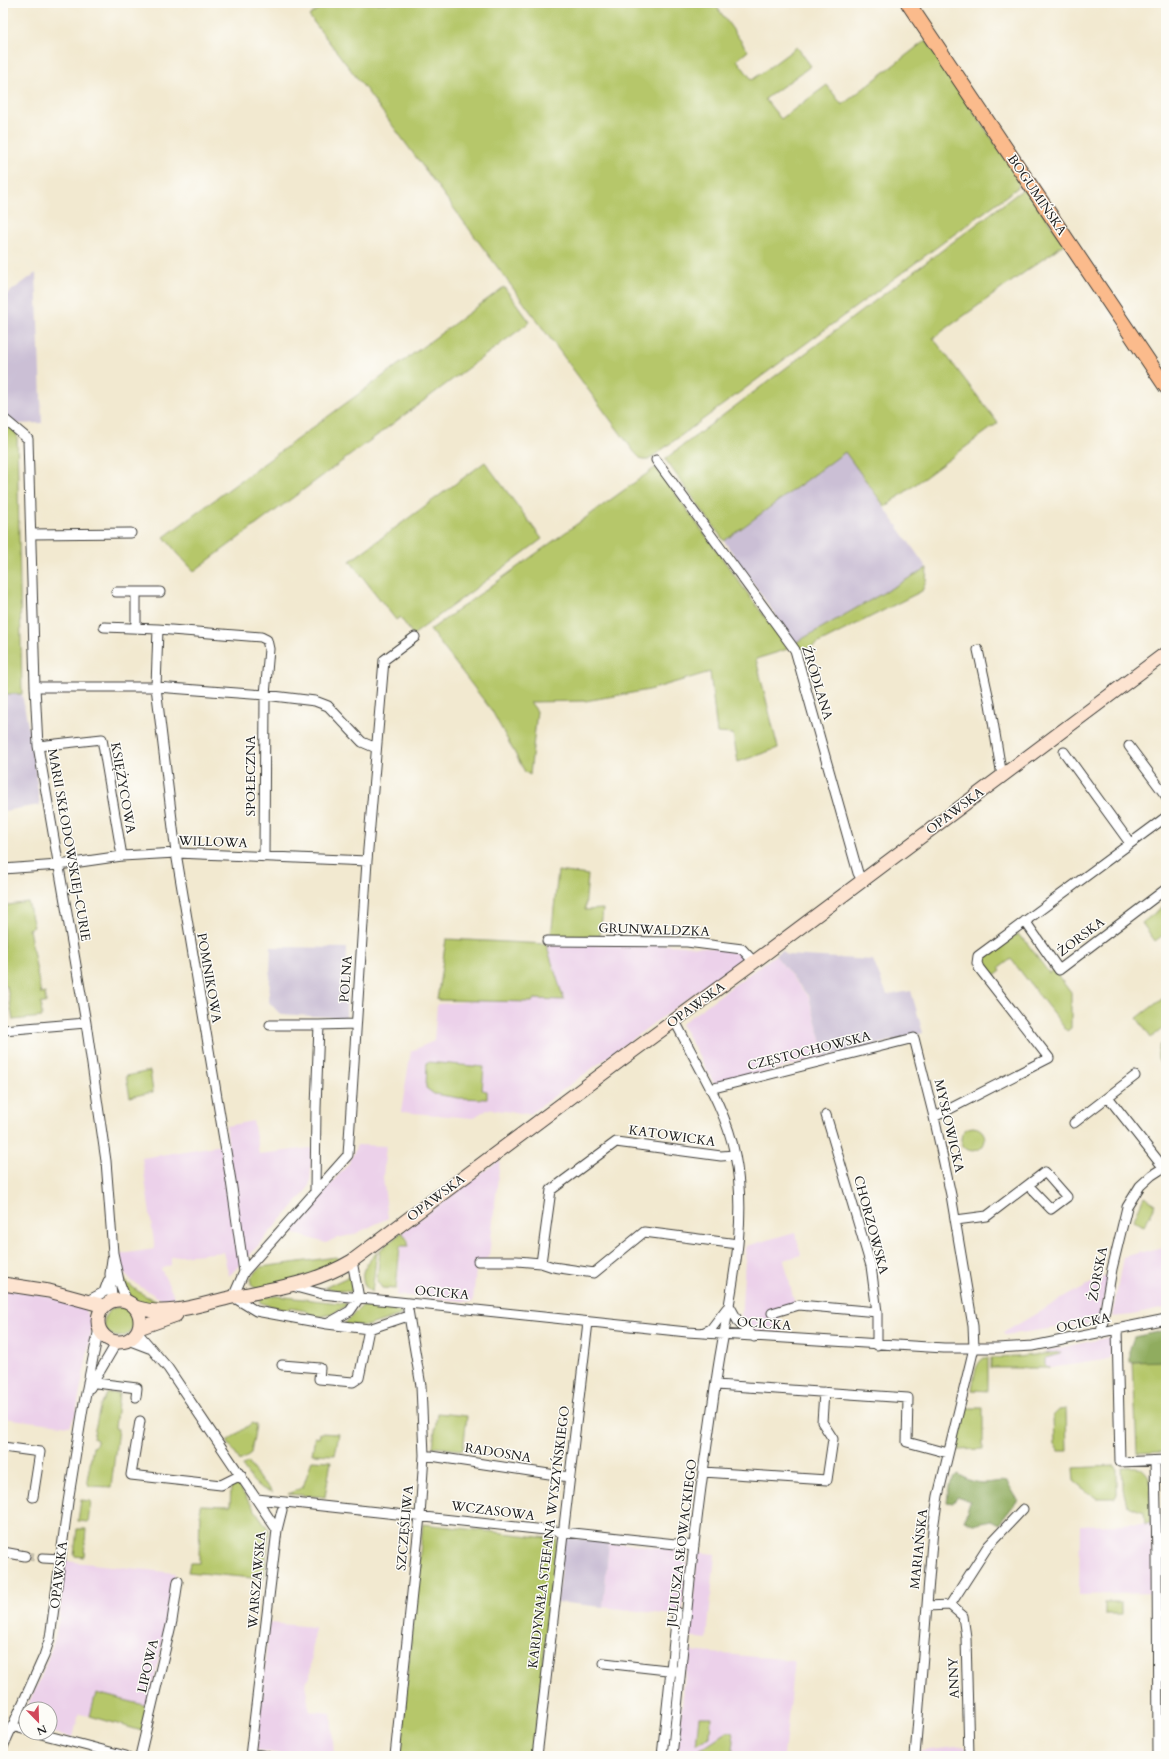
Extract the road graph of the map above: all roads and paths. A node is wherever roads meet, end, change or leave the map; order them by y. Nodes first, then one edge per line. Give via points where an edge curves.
1 (908, 3) edge
2 (1166, 387) edge
3 (3, 418) edge
4 (656, 460) dead end
5 (131, 533) dead end
6 (31, 534) junction
7 (116, 592) dead end
8 (136, 592) junction
9 (160, 592) dead end
10 (104, 627) dead end
11 (136, 628) junction
12 (158, 629) junction
13 (415, 637) dead end
14 (978, 650) dead end
15 (1166, 653) edge
16 (35, 687) junction
17 (156, 687) junction
18 (265, 695) junction
19 (38, 746) junction
20 (1129, 746) dead end
21 (376, 748) junction
22 (1064, 752) dead end
23 (1002, 776) junction
24 (1166, 796) edge
25 (1166, 817) edge
26 (1130, 842) junction
27 (176, 853) junction
28 (122, 856) junction
29 (264, 857) junction
30 (367, 861) junction
31 (59, 865) junction
32 (3, 869) edge
33 (862, 880) junction
34 (1166, 889) edge
35 (1025, 921) junction
36 (547, 941) dead end
37 (754, 962) junction
38 (675, 1021) junction
39 (86, 1023) junction
40 (319, 1024) junction
41 (356, 1024) junction
42 (270, 1025) dead end
43 (3, 1030) edge
44 (914, 1038) joint
45 (1135, 1076) dead end
46 (710, 1089) junction
47 (1108, 1097) junction
48 (826, 1115) dead end
49 (934, 1117) junction
50 (1074, 1123) dead end
51 (735, 1155) junction
52 (1165, 1167) edge
53 (1028, 1185) dead end
54 (316, 1191) junction
55 (956, 1220) junction
56 (738, 1244) junction
57 (112, 1253) junction
58 (352, 1261) junction
59 (478, 1261) dead end
60 (541, 1264) junction
61 (244, 1272) junction
62 (110, 1274) junction
63 (3, 1284) edge
64 (292, 1286) junction
65 (233, 1297) junction
66 (359, 1298) junction
67 (83, 1299) junction
68 (407, 1303) junction
69 (131, 1305) junction
70 (200, 1305) junction
71 (729, 1305) junction
72 (877, 1312) junction
73 (772, 1313) dead end
74 (103, 1314) junction
75 (408, 1316) junction
76 (1166, 1319) edge
77 (588, 1322) junction
78 (327, 1324) junction
79 (369, 1329) junction
80 (1117, 1329) junction
81 (134, 1333) junction
82 (702, 1333) junction
83 (1101, 1333) junction
84 (724, 1334) junction
85 (754, 1337) junction
86 (877, 1345) junction
87 (974, 1348) junction
88 (152, 1349) junction
89 (282, 1364) dead end
90 (90, 1382) junction
91 (716, 1385) junction
92 (824, 1392) junction
93 (136, 1397) dead end
94 (140, 1421) dead end
95 (3, 1447) edge
96 (948, 1453) junction
97 (424, 1455) junction
98 (1166, 1460) edge
99 (1154, 1461) junction
100 (703, 1472) junction
101 (241, 1475) junction
102 (569, 1478) junction
103 (33, 1498) dead end
104 (257, 1499) junction
105 (277, 1501) junction
106 (289, 1503) junction
107 (1023, 1509) dead end
108 (282, 1510) junction
109 (267, 1514) junction
110 (420, 1516) junction
111 (277, 1530) junction
112 (563, 1532) junction
113 (694, 1546) junction
114 (3, 1552) edge
115 (25, 1556) tunnel mouth
116 (1162, 1557) edge
117 (43, 1558) tunnel mouth
118 (61, 1559) junction
119 (178, 1581) dead end
120 (950, 1605) junction
121 (927, 1606) junction
122 (677, 1612) dead end
123 (604, 1664) dead end
124 (670, 1670) junction
125 (681, 1671) junction
126 (12, 1726) junction
127 (18, 1728) edge
128 (1162, 1736) edge
129 (58, 1738) edge
130 (3, 1747) edge
131 (250, 1755) edge
132 (126, 1756) edge
133 (140, 1756) edge
134 (266, 1756) edge
135 (395, 1756) edge
136 (537, 1756) edge
137 (662, 1756) edge
138 (672, 1756) edge
139 (915, 1756) edge
140 (969, 1756) edge
141 (1158, 1756) edge

1 - 2 main road, BOGUMIŃSKA
3 - 6 street, MARII SKŁODOWSKIEJ-CURIE via 28,439
4 - 33 street, ŹRÓDLANA via 795,650
5 - 6 street
6 - 16 street, MARII SKŁODOWSKIEJ-CURIE
7 - 8 street
8 - 9 street
8 - 11 street
10 - 11 street
11 - 12 street
12 - 17 street, POMNIKOWA
12 - 18 street, SPOŁECZNA via 264,638 270,649
13 - 21 street, POLNA via 384,660
14 - 23 street
15 - 23 main road, OPAWSKA
16 - 17 street
16 - 19 street, MARII SKŁODOWSKIEJ-CURIE
17 - 18 street
17 - 27 street, POMNIKOWA
18 - 21 street via 322,703 334,711 362,742
18 - 29 street, SPOŁECZNA
19 - 28 street, KSIĘŻYCOWA via 102,739
19 - 31 street, MARII SKŁODOWSKIEJ-CURIE
20 - 24 street
21 - 30 street, POLNA
22 - 26 street
23 - 33 main road, OPAWSKA
25 - 26 street
26 - 35 street
27 - 28 street, WILLOWA
27 - 29 street, WILLOWA
27 - 61 street, POMNIKOWA
28 - 31 street, WILLOWA
29 - 30 street, WILLOWA
30 - 41 street, POLNA
31 - 32 street, WILLOWA
31 - 39 street, MARII SKŁODOWSKIEJ-CURIE
33 - 37 main road, OPAWSKA
34 - 35 street, ŻORSKA via 1059,970
35 - 49 street via 980,954 976,963 1049,1058
36 - 37 street, GRUNWALDZKA via 687,942 742,949
37 - 38 main road, OPAWSKA
38 - 46 street, KATOWICKA
38 - 58 main road, OPAWSKA
39 - 43 street
39 - 57 street, MARII SKŁODOWSKIEJ-CURIE via 106,1161
40 - 41 street
40 - 42 street
40 - 54 street
41 - 54 street, POLNA via 348,1155
44 - 46 street, CZĘSTOCHOWSKA
44 - 49 street, MYSŁOWICKA
45 - 47 street
46 - 51 street, KATOWICKA
47 - 50 street
47 - 52 street
48 - 72 street, CHORZOWSKA via 871,1266
49 - 55 street, MYSŁOWICKA
51 - 56 street, KATOWICKA via 741,1209
51 - 60 street, KATOWICKA via 721,1156 616,1142 551,1190
52 - 83 street, ŻORSKA via 1140,1186 1127,1207 1112,1269
53 - 55 street via 987,1216
54 - 61 street, POLNA
55 - 87 street, MYSŁOWICKA via 973,1326
56 - 60 street via 644,1232 594,1273
56 - 71 street, KATOWICKA
57 - 62 street, MARII SKŁODOWSKIEJ-CURIE
57 - 69 street, MARII SKŁODOWSKIEJ-CURIE via 119,1281
58 - 64 main road, OPAWSKA via 323,1276
58 - 66 street
59 - 60 street
61 - 65 street, POLNA
62 - 67 street, MARII SKŁODOWSKIEJ-CURIE via 104,1292
62 - 74 street, MARII SKŁODOWSKIEJ-CURIE via 112,1296
63 - 67 main road
64 - 65 main road, OPAWSKA
64 - 66 street, OCICKA via 322,1294
65 - 70 main road, OPAWSKA
65 - 78 street, OCICKA via 256,1311
66 - 68 street, OCICKA
66 - 78 street via 350,1311
67 - 74 main road
68 - 75 street, SZCZĘŚLIWA
68 - 77 street, OCICKA
69 - 70 main road, OPAWSKA via 154,1312
69 - 74 main road via 116,1300
69 - 81 main road via 139,1317
70 - 81 main road, OPAWSKA
71 - 82 street, KATOWICKA via 711,1329
71 - 84 street, KATOWICKA
71 - 85 street via 739,1323
72 - 73 street via 799,1306
72 - 86 street, CHORZOWSKA
74 - 81 main road via 106,1338
74 - 90 street, OPAWSKA
75 - 79 street, OCICKA
75 - 97 street, SZCZĘŚLIWA via 421,1386
76 - 80 street, OCICKA
77 - 82 street, OCICKA
77 - 102 street, KARDYNAŁA STEFANA WYSZYŃSKIEGO
78 - 79 street, OCICKA
79 - 89 street via 359,1378 353,1382 319,1379 320,1368
80 - 83 street, OCICKA
80 - 99 street via 1120,1462
81 - 88 street, WARSZAWSKA
81 - 88 street via 149,1331
81 - 90 street, OPAWSKA
82 - 84 street, OCICKA
83 - 87 street, OCICKA via 1033,1346
84 - 85 street, OCICKA
84 - 91 street, JULIUSZA SŁOWACKIEGO
85 - 86 street, OCICKA
86 - 87 street, OCICKA
87 - 96 street, MARIAŃSKA
88 - 101 street, WARSZAWSKA via 168,1368
90 - 93 street via 137,1388
90 - 118 street, OPAWSKA via 68,1502
91 - 92 street
91 - 100 street, JULIUSZA SŁOWACKIEGO
92 - 96 street via 908,1398 907,1442
92 - 100 street via 822,1422 832,1439 827,1480
94 - 101 street via 131,1475 221,1485
95 - 103 street via 40,1452
96 - 121 street, MARIAŃSKA via 933,1529
97 - 102 street, RADOSNA
97 - 110 street, SZCZĘŚLIWA
98 - 99 street
99 - 116 street
100 - 113 street, JULIUSZA SŁOWACKIEGO
101 - 104 street, WARSZAWSKA
102 - 112 street, KARDYNAŁA STEFANA WYSZYŃSKIEGO
104 - 105 street, WCZASOWA
104 - 109 street, WARSZAWSKA
105 - 106 street, WCZASOWA
105 - 109 street
106 - 108 street
106 - 110 street, WCZASOWA
107 - 120 street via 988,1546
108 - 109 street
108 - 111 street
109 - 111 street, WARSZAWSKA
110 - 112 street, WCZASOWA
110 - 135 street, SZCZĘŚLIWA
111 - 131 street, WARSZAWSKA
112 - 113 street, WCZASOWA
112 - 136 street, KARDYNAŁA STEFANA WYSZYŃSKIEGO
113 - 125 street, JULIUSZA SŁOWACKIEGO
114 - 115 street
116 - 128 street
117 - 118 street
118 - 126 street, OPAWSKA via 50,1638
119 - 133 street, LIPOWA via 172,1621
120 - 121 street
120 - 140 street, ANNY via 963,1616 966,1637
121 - 139 street, MARIAŃSKA
122 - 124 street
123 - 124 street
124 - 125 street
124 - 137 street
125 - 138 street, JULIUSZA SŁOWACKIEGO
126 - 127 street
126 - 130 street, OPAWSKA
128 - 141 street
129 - 132 street
131 - 134 street

